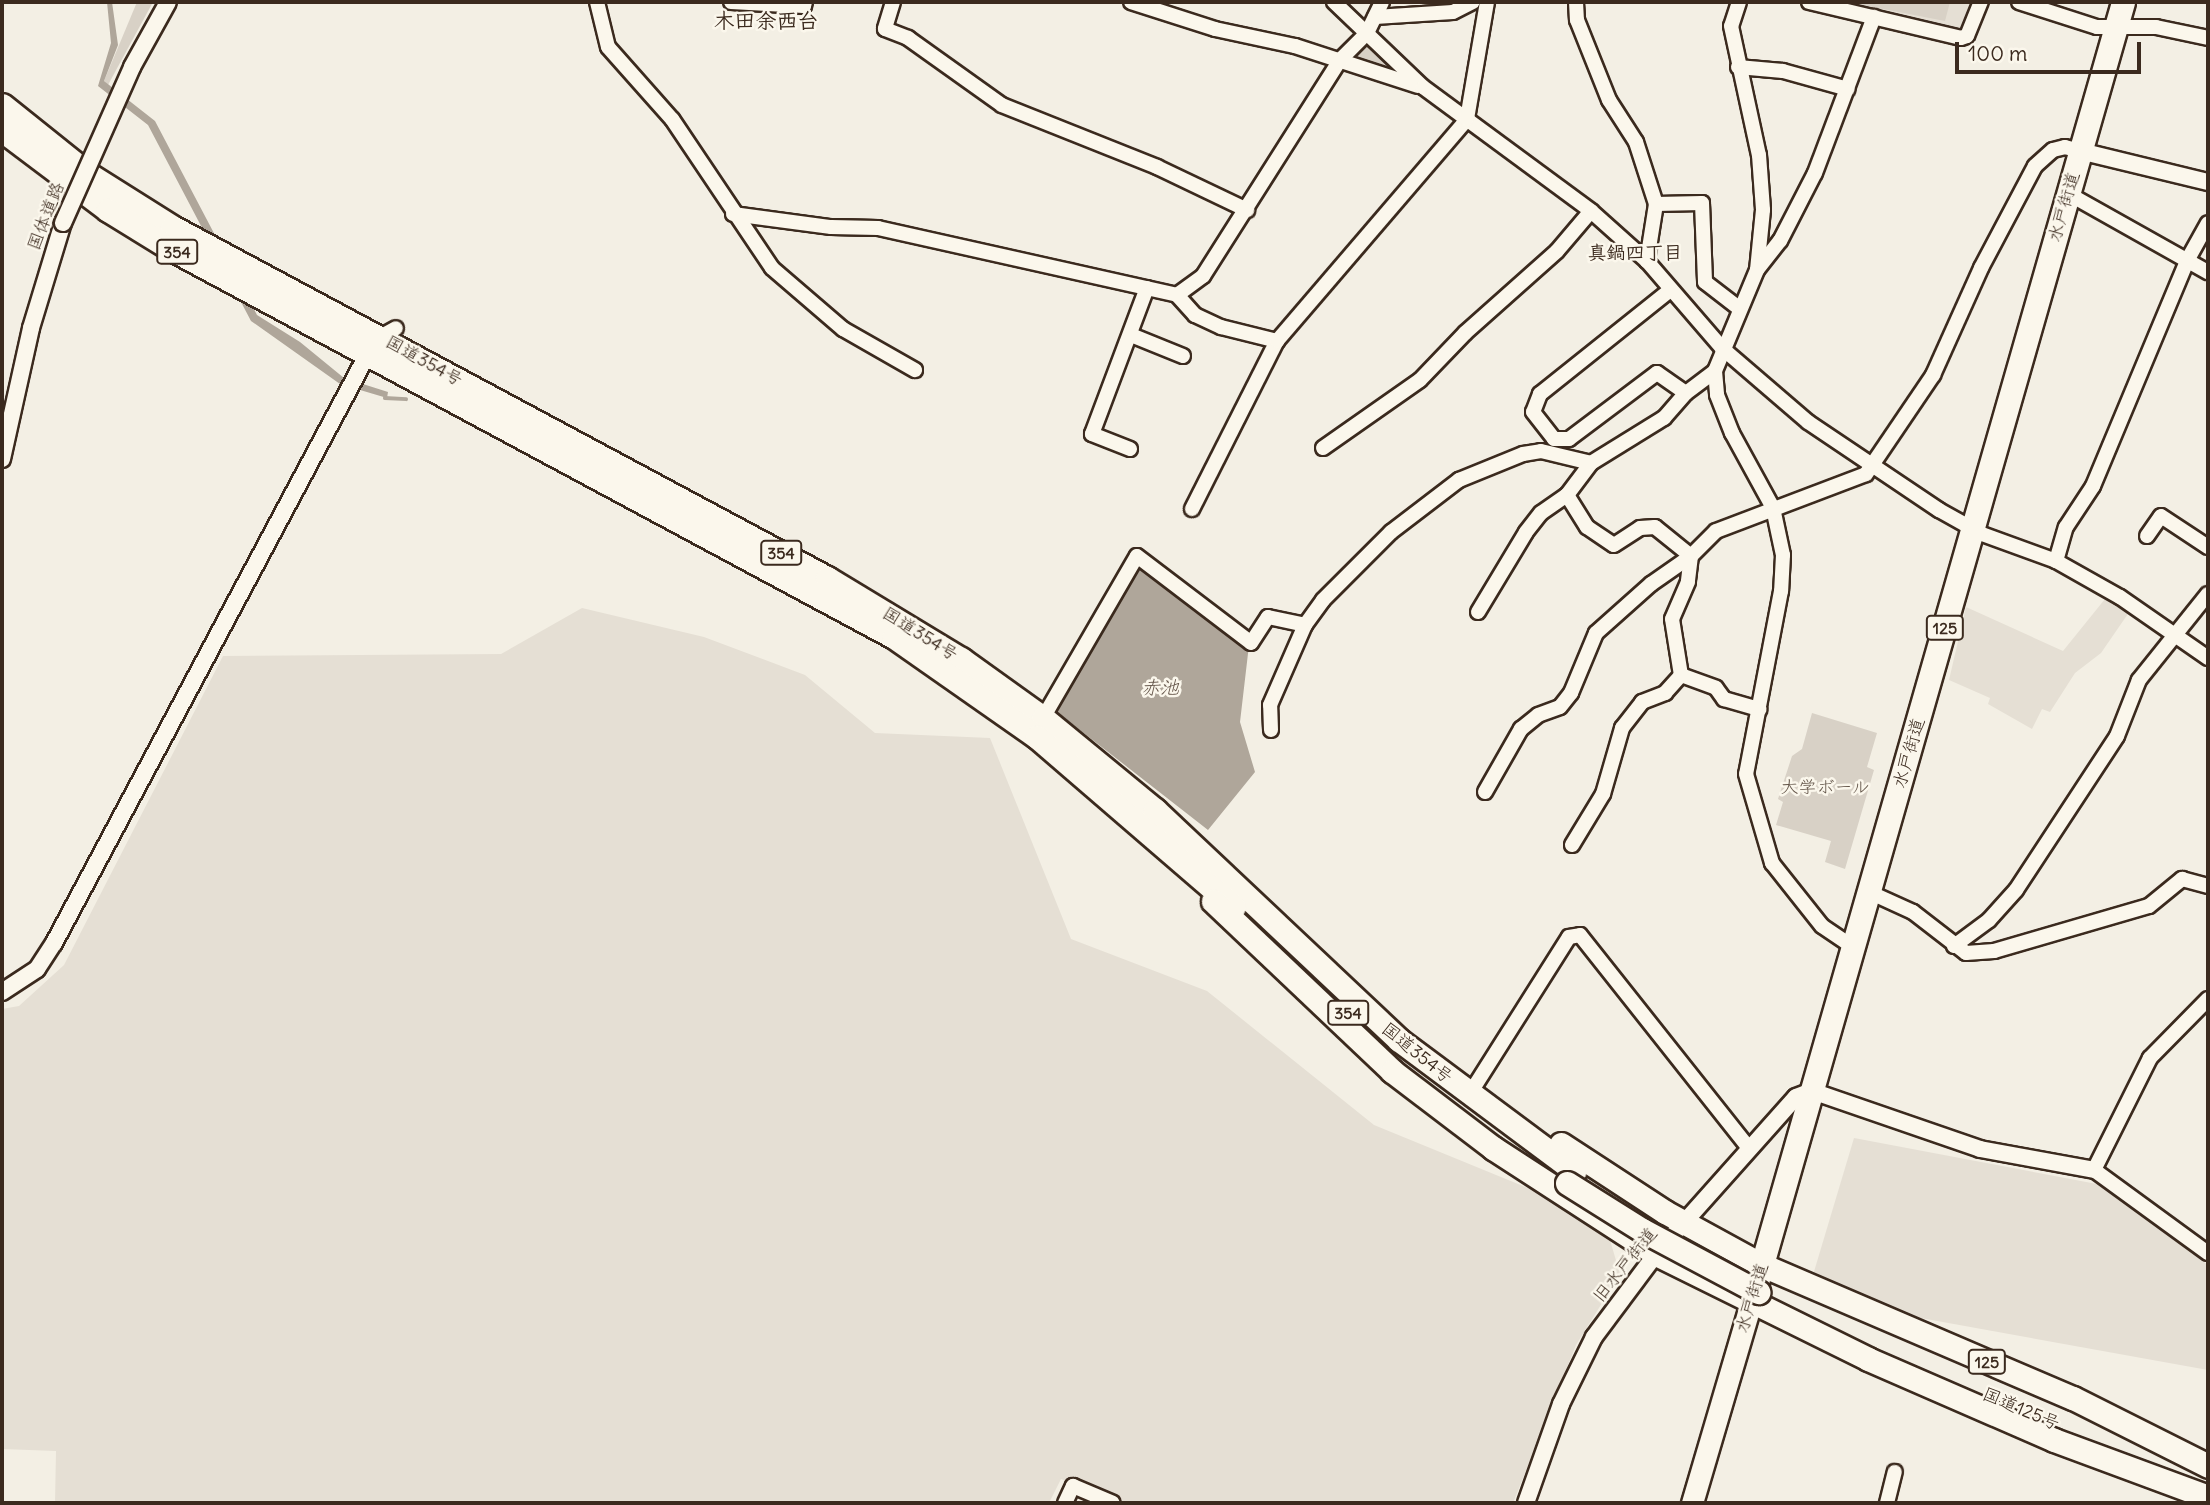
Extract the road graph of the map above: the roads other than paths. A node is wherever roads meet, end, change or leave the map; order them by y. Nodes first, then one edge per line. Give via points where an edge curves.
1 (168, 2) edge
2 (597, 2) edge
3 (731, 2) edge
4 (805, 2) edge
5 (893, 2) edge
6 (1131, 2) edge
7 (1334, 2) edge
8 (1382, 2) edge
9 (1473, 2) edge
10 (1488, 2) edge
11 (1576, 2) edge
12 (1739, 2) edge
13 (1809, 2) edge
14 (1981, 2) edge
15 (2019, 2) edge
16 (2123, 2) edge
17 (1375, 17) junction
18 (1874, 17) junction
19 (2116, 26) junction
20 (1367, 33) junction
21 (2208, 38) edge
22 (1340, 60) junction
23 (1738, 67) junction
24 (1423, 88) junction
25 (1848, 89) junction
26 (2, 106) edge
27 (1467, 118) junction
28 (2, 130) edge
29 (2080, 151) junction
30 (2208, 182) edge
31 (2067, 193) junction
32 (1656, 204) junction
33 (1247, 210) junction
34 (1591, 211) junction
35 (733, 214) junction
36 (2208, 223) edge
37 (2188, 260) junction
38 (1647, 261) junction
39 (1757, 270) junction
40 (2208, 272) edge
41 (1147, 288) junction
42 (1669, 291) junction
43 (1177, 295) junction
44 (1740, 309) junction
45 (1131, 335) junction
46 (381, 339) junction
47 (1277, 341) junction
48 (1722, 348) junction
49 (1183, 356) dead end
50 (915, 370) dead end
51 (1715, 371) junction
52 (1686, 393) junction
53 (9, 394) edge
54 (1323, 448) dead end
55 (1130, 449) dead end
56 (2, 459) edge
57 (1591, 463) junction
58 (1873, 464) junction
59 (1567, 495) junction
60 (1773, 508) junction
61 (1192, 509) dead end
62 (1972, 530) junction
63 (2147, 536) dead end
64 (2208, 547) edge
65 (1691, 556) junction
66 (2056, 561) junction
67 (2208, 594) edge
68 (1478, 612) dead end
69 (1304, 625) junction
70 (2174, 634) junction
71 (2208, 658) edge
72 (1681, 676) junction
73 (1759, 709) junction
74 (1043, 718) junction
75 (1270, 730) dead end
76 (1485, 792) dead end
77 (1149, 817) junction
78 (1572, 845) dead end
79 (2208, 886) edge
80 (1869, 892) junction
81 (1954, 946) junction
82 (1853, 947) junction
83 (2, 992) edge
84 (2208, 999) edge
85 (1476, 1084) junction
86 (1812, 1091) junction
87 (1768, 1128) junction
88 (1749, 1148) junction
89 (1794, 1154) junction
90 (2094, 1170) junction
91 (1684, 1223) junction
92 (2208, 1253) edge
93 (1656, 1254) junction
94 (1758, 1284) junction
95 (1866, 1335) junction
96 (2208, 1466) edge
97 (1895, 1472) dead end
98 (2208, 1473) edge
99 (2208, 1491) edge
100 (2208, 1497) edge
101 (1065, 1503) edge
102 (1113, 1503) edge
103 (1526, 1503) edge
104 (1692, 1503) edge
105 (1887, 1503) edge

1 - 53 street, 国体道路, bridge via 132,67 63,223
2 - 35 street via 608,47 672,119
3 - 4 street via 804,6
5 - 33 street via 885,29 908,38 1003,105 1157,167
6 - 22 street via 1215,29
7 - 20 street
8 - 17 street
9 - 17 street via 1453,12
10 - 27 street
11 - 32 street via 1577,20 1609,100 1636,142
12 - 23 street via 1731,26
13 - 18 street
14 - 18 street via 1967,36 1961,38
15 - 19 street via 2097,27
16 - 19 highway, 水戸街道 / 125
17 - 20 street
18 - 25 street
19 - 21 street via 2157,27
19 - 29 highway, 水戸街道 / 125
20 - 22 street
20 - 24 street
22 - 24 street
22 - 33 street
23 - 25 street via 1783,71
23 - 39 street via 1759,156 1763,210
24 - 27 street
25 - 39 street via 1780,241
26 - 46 highway, 国道354号 / 354 via 118,196
27 - 34 street
27 - 47 street
28 - 46 highway, 国道354号 / 354 via 108,210 168,247
29 - 30 street
29 - 31 highway, 水戸街道 / 125
29 - 58 street via 2053,150 2035,166 1981,268 1939,363
31 - 37 street
31 - 62 highway, 水戸街道 / 125
32 - 38 street
32 - 44 street via 1702,203 1705,282
33 - 43 street via 1203,276
34 - 38 street
34 - 54 street via 1557,251 1420,380
35 - 41 street via 831,227 878,228
35 - 50 street via 772,268 801,297 843,329
36 - 37 street
37 - 40 street
37 - 66 street via 2093,486 2066,527
38 - 42 street
39 - 44 street
41 - 43 street
41 - 45 street
42 - 48 street
42 - 52 street via 1540,394 1533,412 1554,439 1569,439 1657,373
43 - 47 street via 1195,315 1221,327
44 - 48 street
45 - 49 street
45 - 55 street via 1092,434
46 - 74 highway, 国道354号 / 354 via 827,578 961,659
46 - 77 highway, 国道354号 / 354 via 894,637
46 - 83 street via 54,943 37,969
47 - 61 street
48 - 51 street
48 - 58 street via 1808,422
51 - 52 street
51 - 60 street via 1717,395 1731,433
52 - 57 street via 1664,418
53 - 56 street, 国体道路
57 - 59 street
57 - 69 street via 1541,451 1459,480 1391,532
58 - 60 street via 1850,484
58 - 62 street
59 - 65 street via 1587,527 1614,545 1640,528 1655,527
59 - 68 street via 1541,513 1526,532
60 - 65 street via 1716,531
60 - 73 street via 1783,555 1781,591
62 - 66 street
62 - 80 highway, 水戸街道 / 125
63 - 64 street via 2161,516
65 - 72 street via 1688,582 1672,619
65 - 76 street via 1596,633 1570,693 1560,707 1538,715 1521,729
66 - 70 street
67 - 70 street
69 - 74 street via 1268,617 1251,643 1137,556
69 - 75 street via 1270,705
70 - 71 street
70 - 81 street via 2139,680 2117,736 2045,849 1989,920
72 - 73 street via 1716,688 1724,699
72 - 78 street via 1665,693 1642,702 1622,729 1603,794
73 - 82 street via 1746,775 1768,855 1822,926
74 - 77 highway, 国道354号 / 354
77 - 85 highway via 1239,873 1342,972
77 - 93 highway via 1213,901 1392,1071 1493,1147
77 - 94 highway, 国道354号 / 354, bridge via 1399,1059 1642,1230
79 - 81 street via 2182,878 2149,906 1994,951 1966,953
80 - 81 street via 1913,912
80 - 82 highway, 水戸街道 / 125
82 - 86 highway, 水戸街道 / 125
84 - 90 street via 2150,1058
85 - 88 street via 1569,937 1580,935
85 - 91 highway
86 - 87 street, 旧水戸街道 via 1796,1097
86 - 89 highway, 水戸街道 / 125
86 - 90 street via 1980,1150
87 - 88 street, 旧水戸街道
87 - 89 street via 1787,1137
88 - 91 street, 旧水戸街道
89 - 94 highway, 水戸街道 / 125
90 - 92 street
91 - 93 street, 旧水戸街道
91 - 94 highway
93 - 94 highway
93 - 103 street, 旧水戸街道 via 1583,1355
94 - 95 highway, 国道125号 / 125
94 - 96 highway, 125 via 2073,1398
94 - 100 highway, 125 via 2054,1440
94 - 104 main road, 水戸街道
95 - 98 highway, 国道125号 / 125
95 - 99 highway, 国道125号 / 125
97 - 105 street
101 - 102 street via 1073,1486

